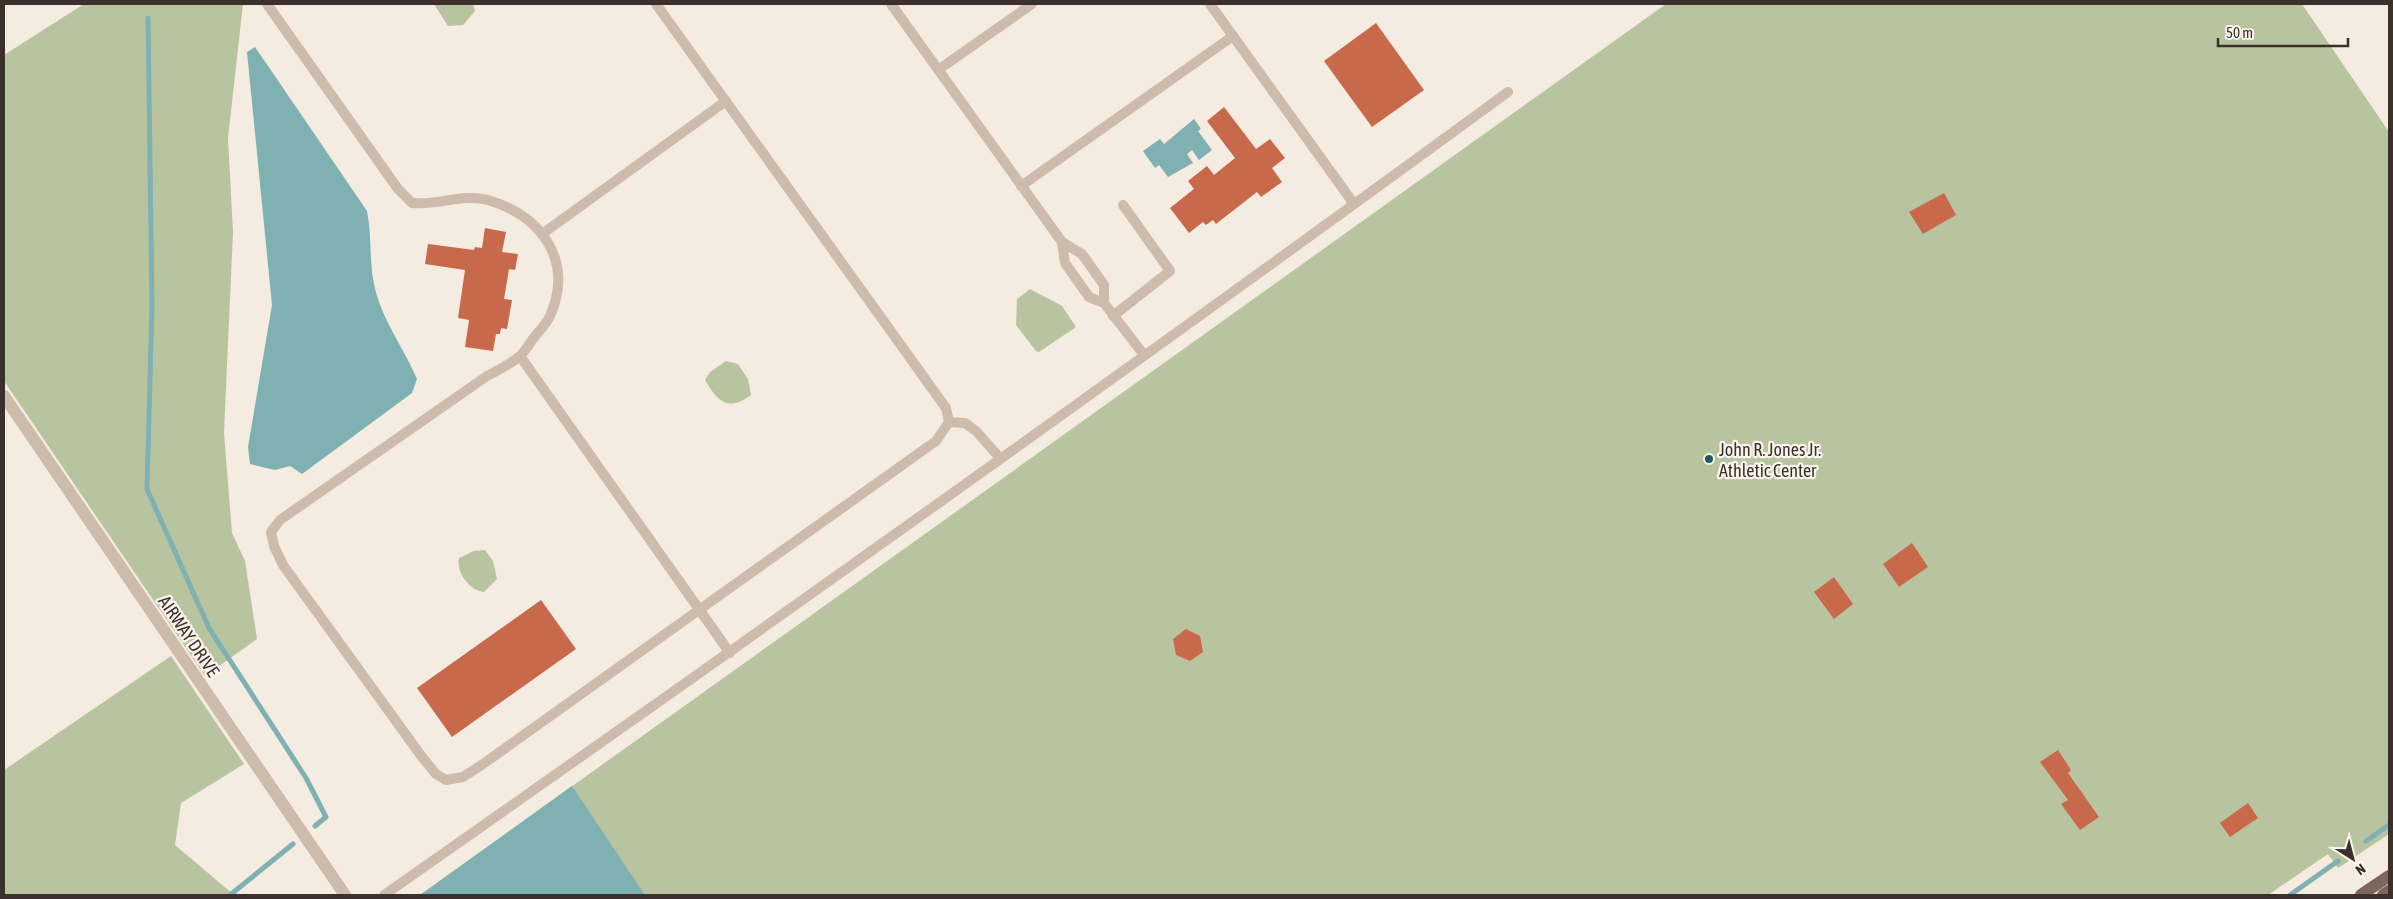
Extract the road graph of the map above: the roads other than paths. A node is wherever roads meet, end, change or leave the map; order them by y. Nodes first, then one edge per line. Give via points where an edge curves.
1 (267, 4) edge
2 (656, 4) edge
3 (891, 4) edge
4 (1032, 4) edge
5 (1210, 4) edge
6 (1233, 36) junction
7 (938, 70) junction
8 (1508, 92) dead end
9 (726, 101) junction
10 (1021, 186) junction
11 (1354, 204) junction
12 (1122, 205) dead end
13 (542, 234) junction
14 (1062, 242) junction
15 (1104, 304) junction
16 (1113, 316) junction
17 (1144, 355) junction
18 (520, 356) junction
19 (4, 396) edge
20 (949, 422) junction
21 (1000, 458) junction
22 (700, 610) junction
23 (730, 653) junction
24 (2389, 876) edge
25 (2389, 891) edge
26 (345, 895) edge
27 (384, 895) edge
28 (2361, 895) edge
29 (2383, 895) edge

1 - 13 lane via 398,189 412,204 486,199 516,210 536,225
2 - 9 lane
3 - 7 lane
4 - 7 lane
5 - 6 lane
6 - 10 lane
6 - 11 lane
7 - 10 lane
8 - 11 lane
9 - 13 lane
9 - 20 lane via 946,408
10 - 14 lane
11 - 17 lane
12 - 16 lane via 1170,271
13 - 18 lane via 555,253 559,282 550,317
14 - 15 lane via 1065,263 1089,297
14 - 15 lane via 1082,254 1104,285
15 - 16 lane
16 - 17 lane
17 - 21 lane
18 - 22 lane
18 - 22 lane via 280,520 270,532 283,565 422,757 436,774 446,780 462,777 476,768
19 - 26 street, AIRWAY DRIVE
20 - 21 lane via 965,423
20 - 22 lane via 936,441
21 - 23 lane
22 - 23 lane
23 - 27 lane
24 - 28 main road
25 - 29 main road

